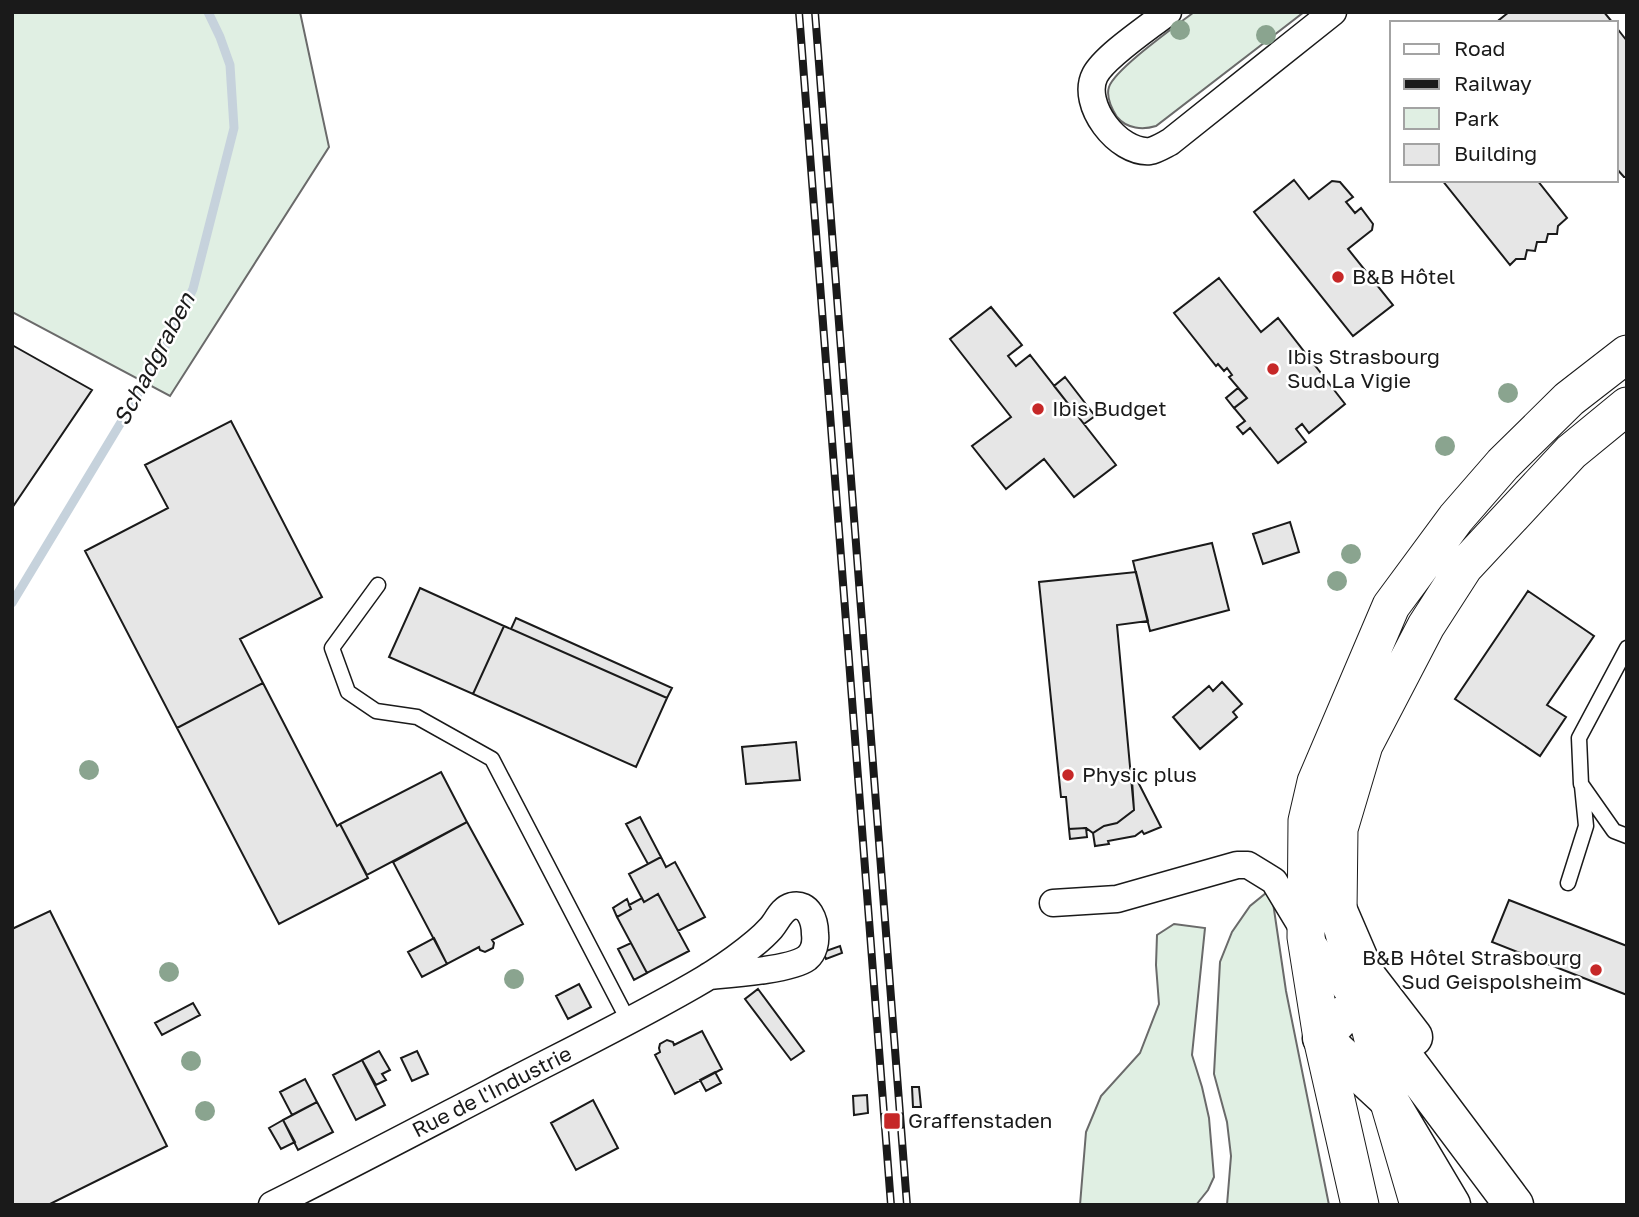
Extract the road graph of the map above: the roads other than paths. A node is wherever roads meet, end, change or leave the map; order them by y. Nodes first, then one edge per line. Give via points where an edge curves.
1 (1168, 12) edge
2 (1333, 12) edge
3 (1627, 354) edge
4 (1627, 407) edge
5 (378, 585) dead end
6 (1627, 648) edge
7 (1581, 785) junction
8 (1627, 836) edge
9 (1568, 883) dead end
10 (1053, 902) dead end
11 (1338, 911) junction
12 (1306, 934) junction
13 (709, 976) dead end
14 (1368, 1020) junction
15 (629, 1022) junction
16 (1322, 1038) junction
17 (1388, 1099) junction
18 (272, 1205) edge
19 (1360, 1205) edge
20 (1419, 1205) edge
21 (1451, 1205) edge
22 (1514, 1205) edge
23 (1543, 1205) edge

1 - 2 street via 1102,64 1090,88 1095,109 1106,126 1135,149 1151,151 1170,142
3 - 12 main road via 1569,399 1503,464 1391,606 1316,782 1307,821
4 - 11 main road via 1571,452 1464,567 1426,626 1364,745 1339,829
5 - 15 lane via 332,648 348,692 376,711 416,718 492,759
6 - 7 lane via 1579,737
7 - 8 lane via 1614,831
7 - 9 lane via 1586,826
10 - 12 street via 1117,899 1248,864 1274,881
11 - 14 main road
11 - 23 highway via 1366,976
12 - 14 street
12 - 16 main road
13 - 15 street, Rue de l'Industrie
14 - 16 highway via 1355,1013 1342,1016
14 - 17 main road
14 - 22 highway via 1380,1026
15 - 18 street, Rue de l'Industrie
16 - 17 highway
16 - 19 main road
17 - 20 main road
17 - 21 highway

